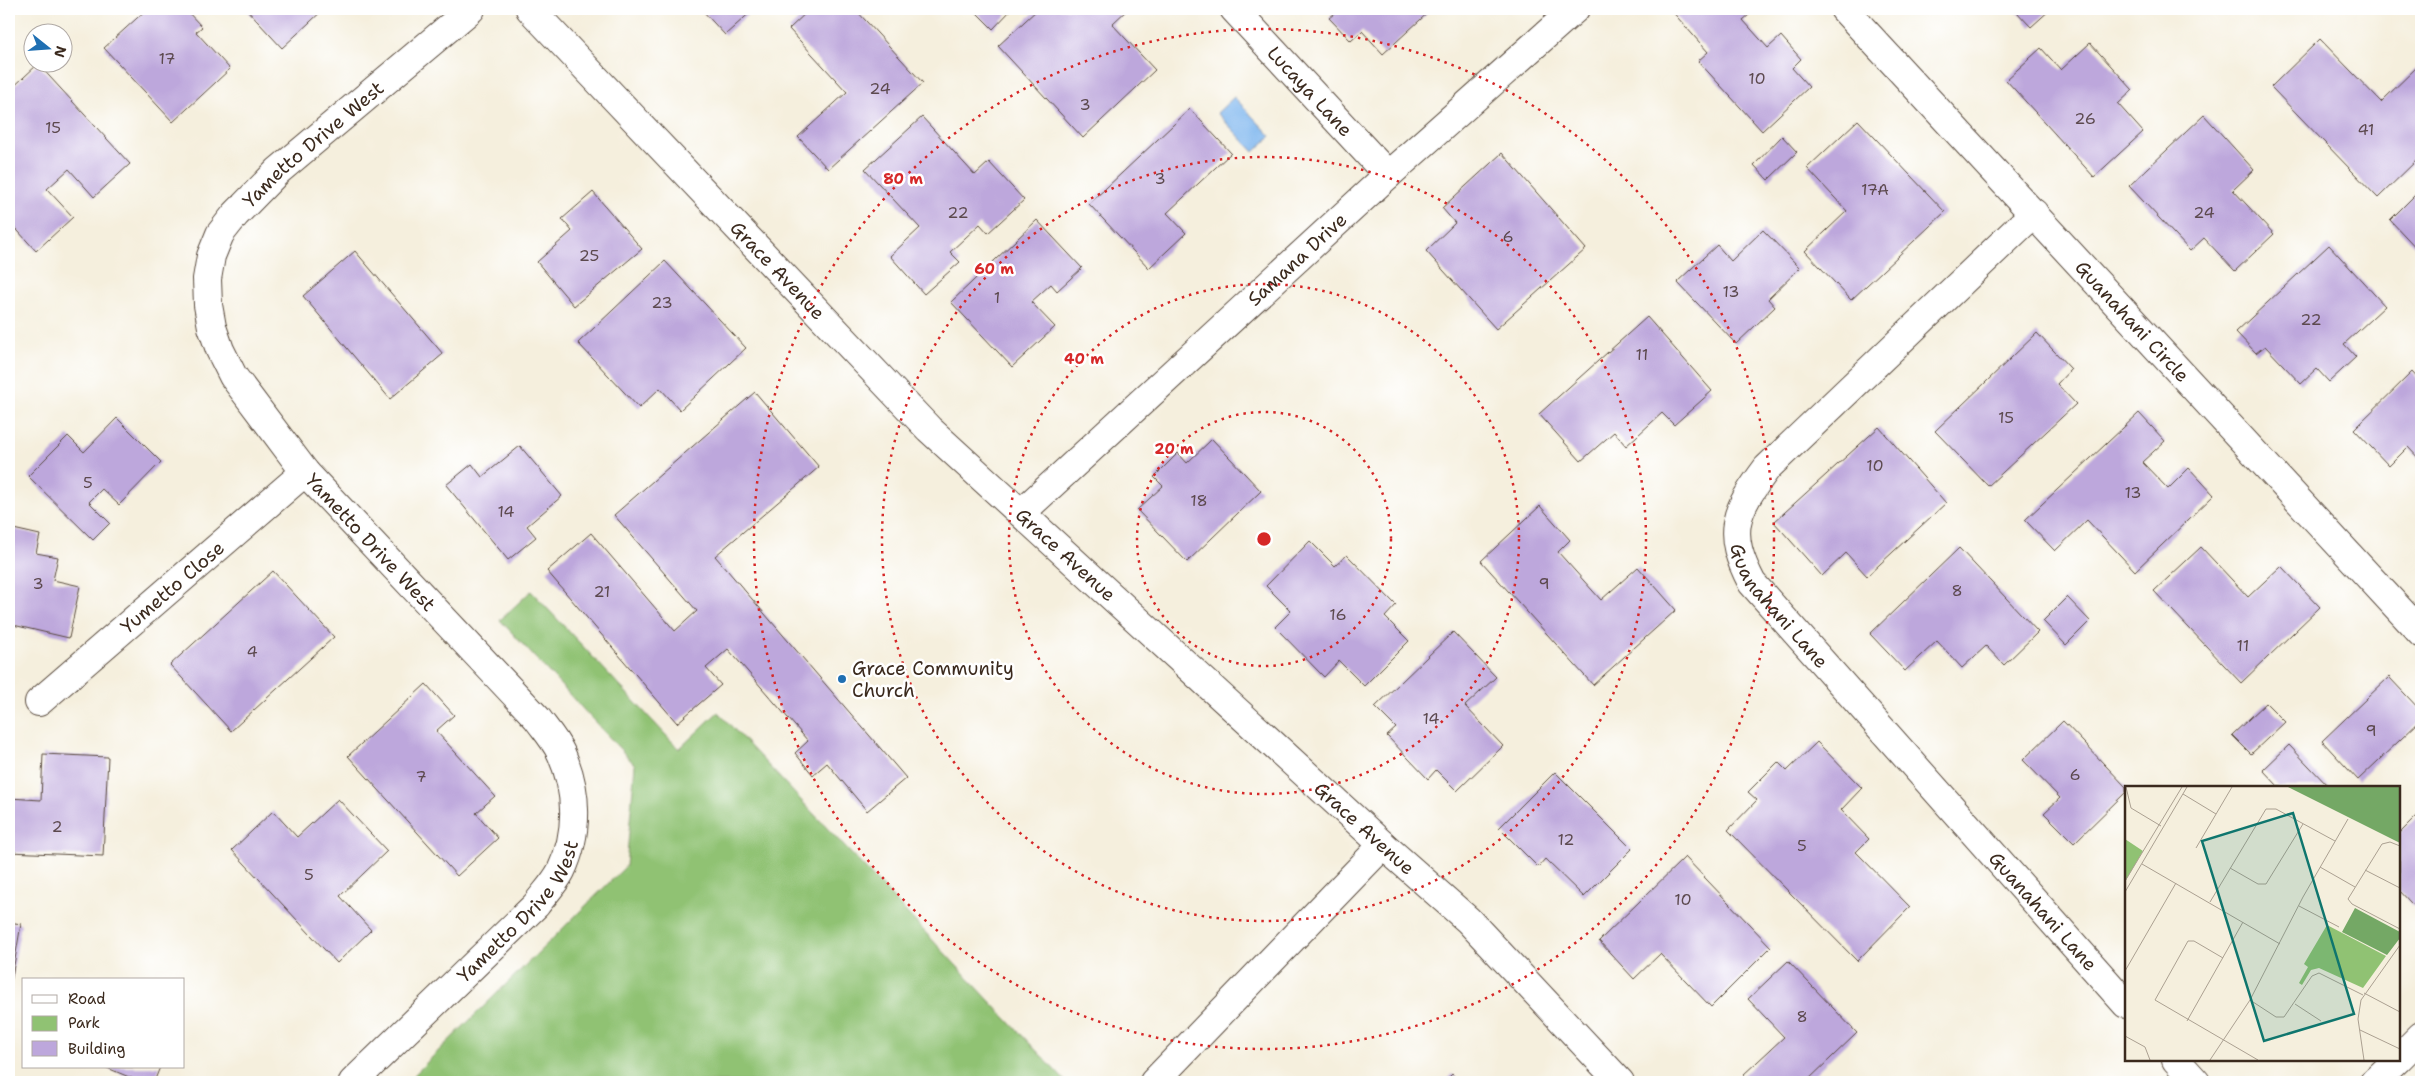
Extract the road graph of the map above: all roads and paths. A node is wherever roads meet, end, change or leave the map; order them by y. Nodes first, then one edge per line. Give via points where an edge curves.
1 (471, 9) edge
2 (530, 9) edge
3 (1234, 9) edge
4 (1574, 9) edge
5 (1844, 9) edge
6 (1388, 175) junction
7 (2034, 213) junction
8 (305, 472) junction
9 (1021, 513) junction
10 (2421, 632) edge
11 (39, 702) dead end
12 (1383, 845) junction
13 (2125, 1003) edge
14 (2421, 1036) edge
15 (2400, 1057) edge
16 (2177, 1061) edge
17 (2396, 1061) edge
18 (353, 1082) edge
19 (1154, 1082) edge
20 (1620, 1082) edge
21 (2196, 1082) edge
22 (2374, 1082) edge

1 - 8 street, Yametto Drive West via 278,171 220,234 211,256 207,279 208,305 220,350 253,406
2 - 9 street, Grace Avenue via 929,429
3 - 6 street, Lucaya Lane
4 - 6 street, Samana Drive
5 - 7 street, Guanahani Circle
6 - 9 street, Samana Drive
7 - 10 street, Guanahani Circle
7 - 13 street, Guanahani Lane via 1768,468 1746,496 1735,527 1739,557 1752,583
8 - 11 street, Yumetto Close
8 - 18 street, Yametto Drive West via 537,718 560,751 571,779 575,812 572,841 560,872 536,905
9 - 12 street, Grace Avenue
12 - 19 street
12 - 20 street, Grace Avenue via 1468,920
14 - 15 street
16 - 21 street
17 - 22 street

